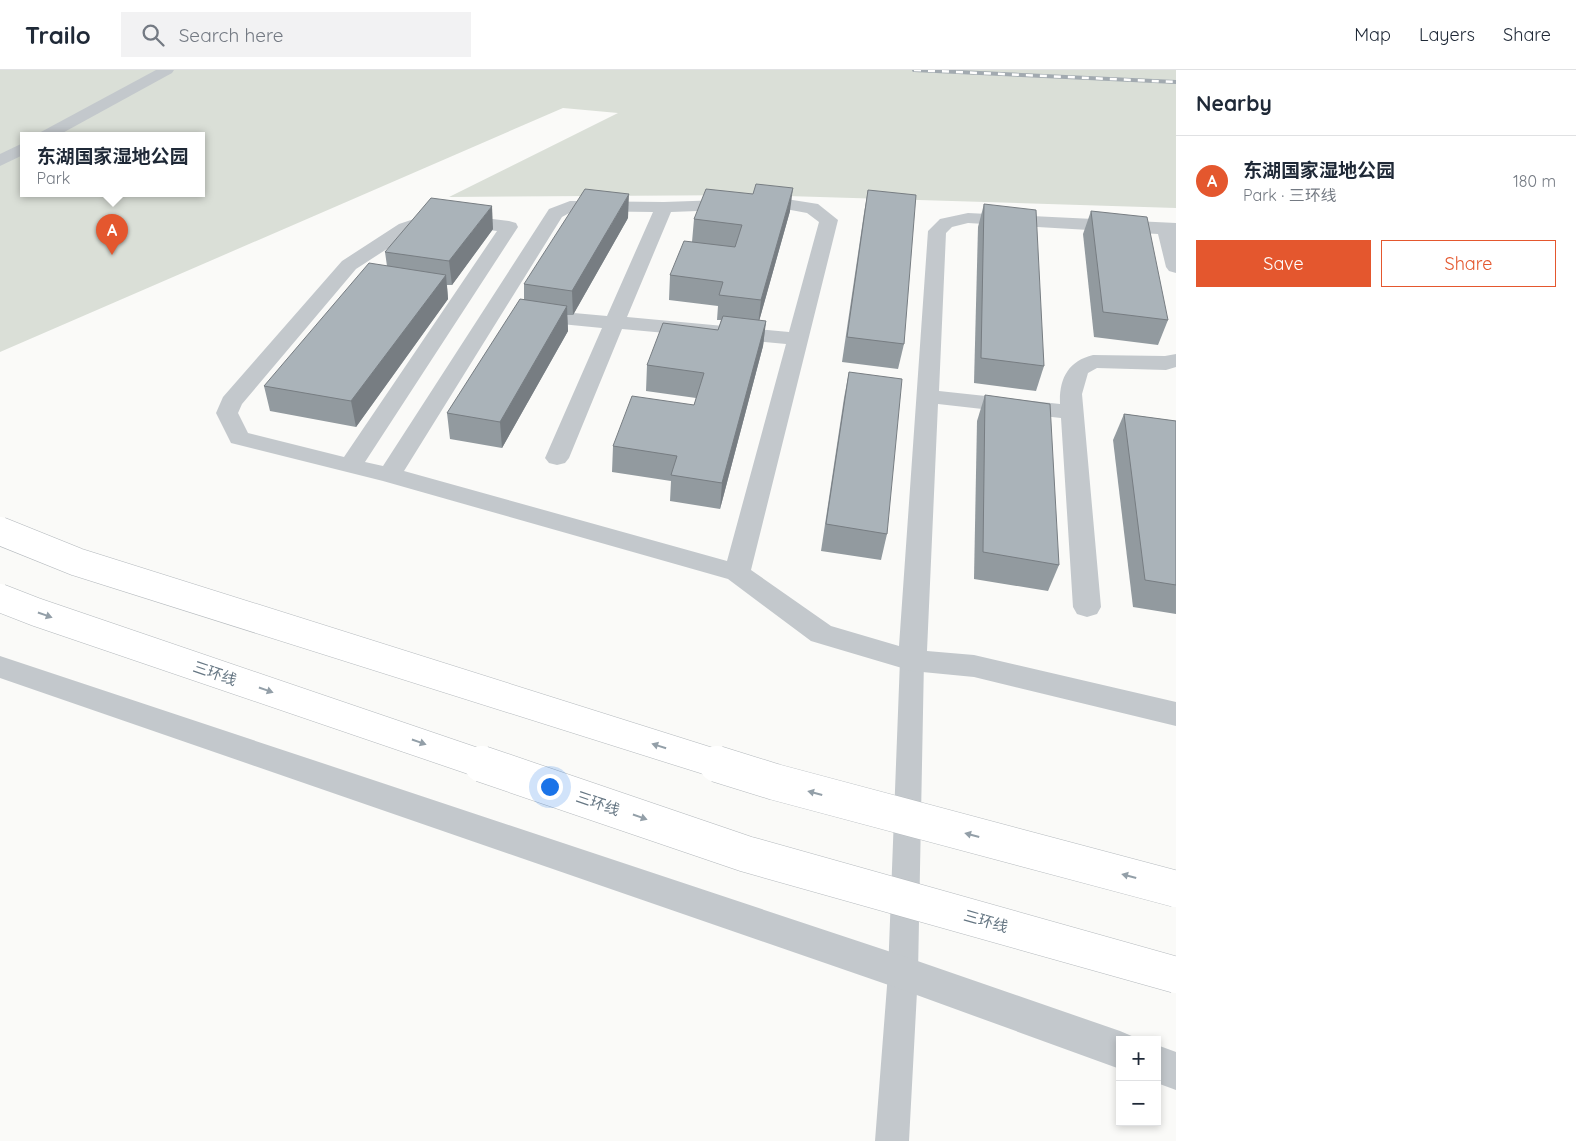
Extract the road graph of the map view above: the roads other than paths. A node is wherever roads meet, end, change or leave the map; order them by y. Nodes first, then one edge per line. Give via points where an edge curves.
1 (167, 70) edge
2 (52, 132) edge
3 (20, 150) edge
4 (0, 161) edge
5 (664, 207) junction
6 (1171, 229) edge
7 (1176, 267) edge
8 (493, 312) junction
9 (615, 322) junction
10 (798, 339) junction
11 (1176, 360) edge
12 (927, 396) junction
13 (1072, 412) junction
14 (557, 458) dead end
15 (350, 466) junction
16 (389, 475) junction
17 (0, 531) edge
18 (737, 573) junction
19 (0, 598) edge
20 (1087, 607) dead end
21 (912, 660) junction
22 (0, 667) edge
23 (1176, 714) edge
24 (1176, 889) edge
25 (904, 973) junction
26 (1176, 975) edge
27 (1116, 1049) edge
28 (1161, 1065) edge
29 (1176, 1070) edge
30 (892, 1141) edge

1 - 2 street
3 - 4 street
5 - 8 street via 570,206 555,214
5 - 9 street
5 - 10 street via 780,203 812,208 829,220
6 - 7 street
6 - 12 street via 968,218 946,223 936,231
8 - 9 street
8 - 16 street
9 - 10 street
9 - 14 street
10 - 18 street
11 - 13 street via 1166,363 1093,361 1078,370 1071,394
12 - 13 street
12 - 21 street
13 - 20 street
15 - 15 street via 239,438 228,413 231,402 349,265 406,228 435,217 509,226
15 - 16 street
16 - 18 street
24 -> 17 highway, bridge via 775,782 77,562
18 - 21 street via 821,634
19 -> 26 highway, 三环线, bridge via 746,854
21 - 23 street via 974,666
21 - 25 lane
22 - 25 street
25 - 27 street
25 - 30 lane
28 - 29 street

